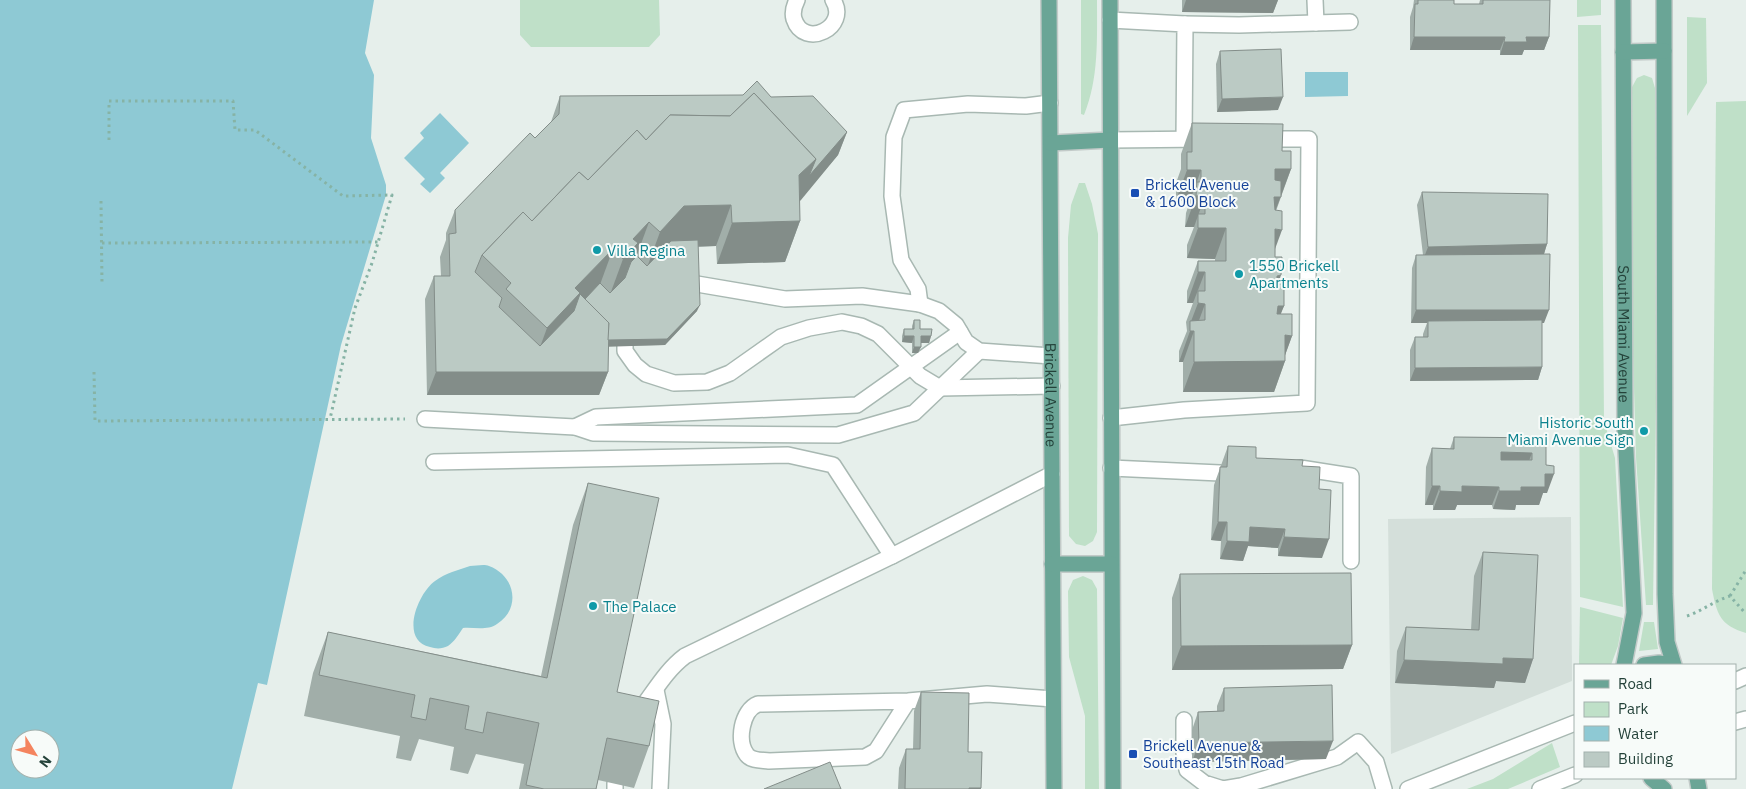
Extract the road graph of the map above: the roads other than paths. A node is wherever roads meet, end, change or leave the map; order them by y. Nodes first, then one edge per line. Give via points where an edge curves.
1 (797, 0) edge
2 (834, 0) edge
3 (1049, 0) edge
4 (1110, 0) edge
5 (1315, 0) edge
6 (1623, 0) edge
7 (1664, 0) edge
8 (1110, 20) junction
9 (1350, 22) dead end
10 (1316, 23) junction
11 (1185, 24) junction
12 (1623, 52) junction
13 (1664, 52) junction
14 (1050, 103) junction
15 (1184, 139) junction
16 (1223, 139) edge
17 (1251, 139) edge
18 (1110, 140) junction
19 (1051, 143) junction
20 (697, 284) edge
21 (920, 304) junction
22 (960, 332) junction
23 (625, 346) edge
24 (979, 352) junction
25 (1051, 356) junction
26 (910, 367) junction
27 (1052, 386) junction
28 (940, 388) junction
29 (818, 407) junction
30 (1111, 418) junction
31 (425, 419) road end
32 (575, 427) junction
33 (820, 434) junction
34 (434, 462) dead end
35 (1283, 466) edge
36 (1111, 468) junction
37 (1220, 473) edge
38 (1052, 474) junction
39 (892, 556) junction
40 (1351, 561) dead end
41 (1052, 564) junction
42 (1111, 564) junction
43 (1624, 664) edge
44 (1652, 664) edge
45 (1666, 664) edge
46 (1673, 664) edge
47 (656, 690) junction
48 (1053, 699) junction
49 (908, 701) junction
50 (1184, 720) dead end
51 (1574, 723) edge
52 (631, 725) edge
53 (1574, 775) edge
54 (1652, 779) edge
55 (660, 789) edge
56 (1054, 789) edge
57 (1113, 789) edge
58 (1384, 789) edge
59 (1408, 789) edge
60 (1540, 789) edge
61 (1664, 789) edge

1 - 2 street via 793,10 797,24 808,33 815,34 829,30 834,24 837,10
3 - 14 main road, Brickell Avenue
4 - 8 main road
5 - 10 street
6 - 12 main road, South Miami Avenue
7 - 13 main road
8 - 11 street
8 - 18 main road
9 - 10 street
10 - 11 street
11 - 15 street
12 - 13 main road
12 - 43 main road, South Miami Avenue via 1625,431 1634,613
13 - 46 main road via 1665,594 1667,642
14 - 19 main road, Brickell Avenue
14 - 21 street via 1026,106 968,104 904,110 894,138 892,196 901,260 918,289
15 - 16 street
15 - 18 street
17 - 30 street via 1309,139 1307,403
18 - 19 main road
18 - 30 main road
19 - 25 main road, Brickell Avenue
20 - 21 street via 785,299 862,296
21 - 22 street via 940,311
22 - 24 street via 966,342
22 - 26 street
23 - 26 street via 635,365 646,374 674,383 707,382 730,372 781,337 842,322 878,334
24 - 25 street
24 - 28 street
25 - 27 main road, Brickell Avenue
26 - 28 street
26 - 29 street via 857,405
27 - 28 street
27 - 38 main road, Brickell Avenue
28 - 33 street via 914,413 838,435
29 - 32 street via 596,417
29 - 33 street
30 - 36 main road
31 - 32 street
32 - 33 street via 593,433
34 - 39 street via 788,455 833,465
35 - 40 street via 1351,476
36 - 37 street
36 - 42 main road
38 - 39 street
38 - 41 main road, Brickell Avenue
39 - 47 street via 686,656 671,666
41 - 42 main road
41 - 48 main road, Brickell Avenue
42 - 57 main road
44 - 45 main road
47 - 52 street
47 - 55 street via 663,724
48 - 49 street via 987,694
48 - 56 main road, Brickell Avenue
49 - 49 street via 758,704 749,709 743,720 745,752 754,760 769,761 865,757 876,751
50 - 58 street via 1187,770 1204,783 1223,789 1241,786 1337,757 1358,742 1376,762
51 - 59 street
53 - 60 street
54 - 61 main road

